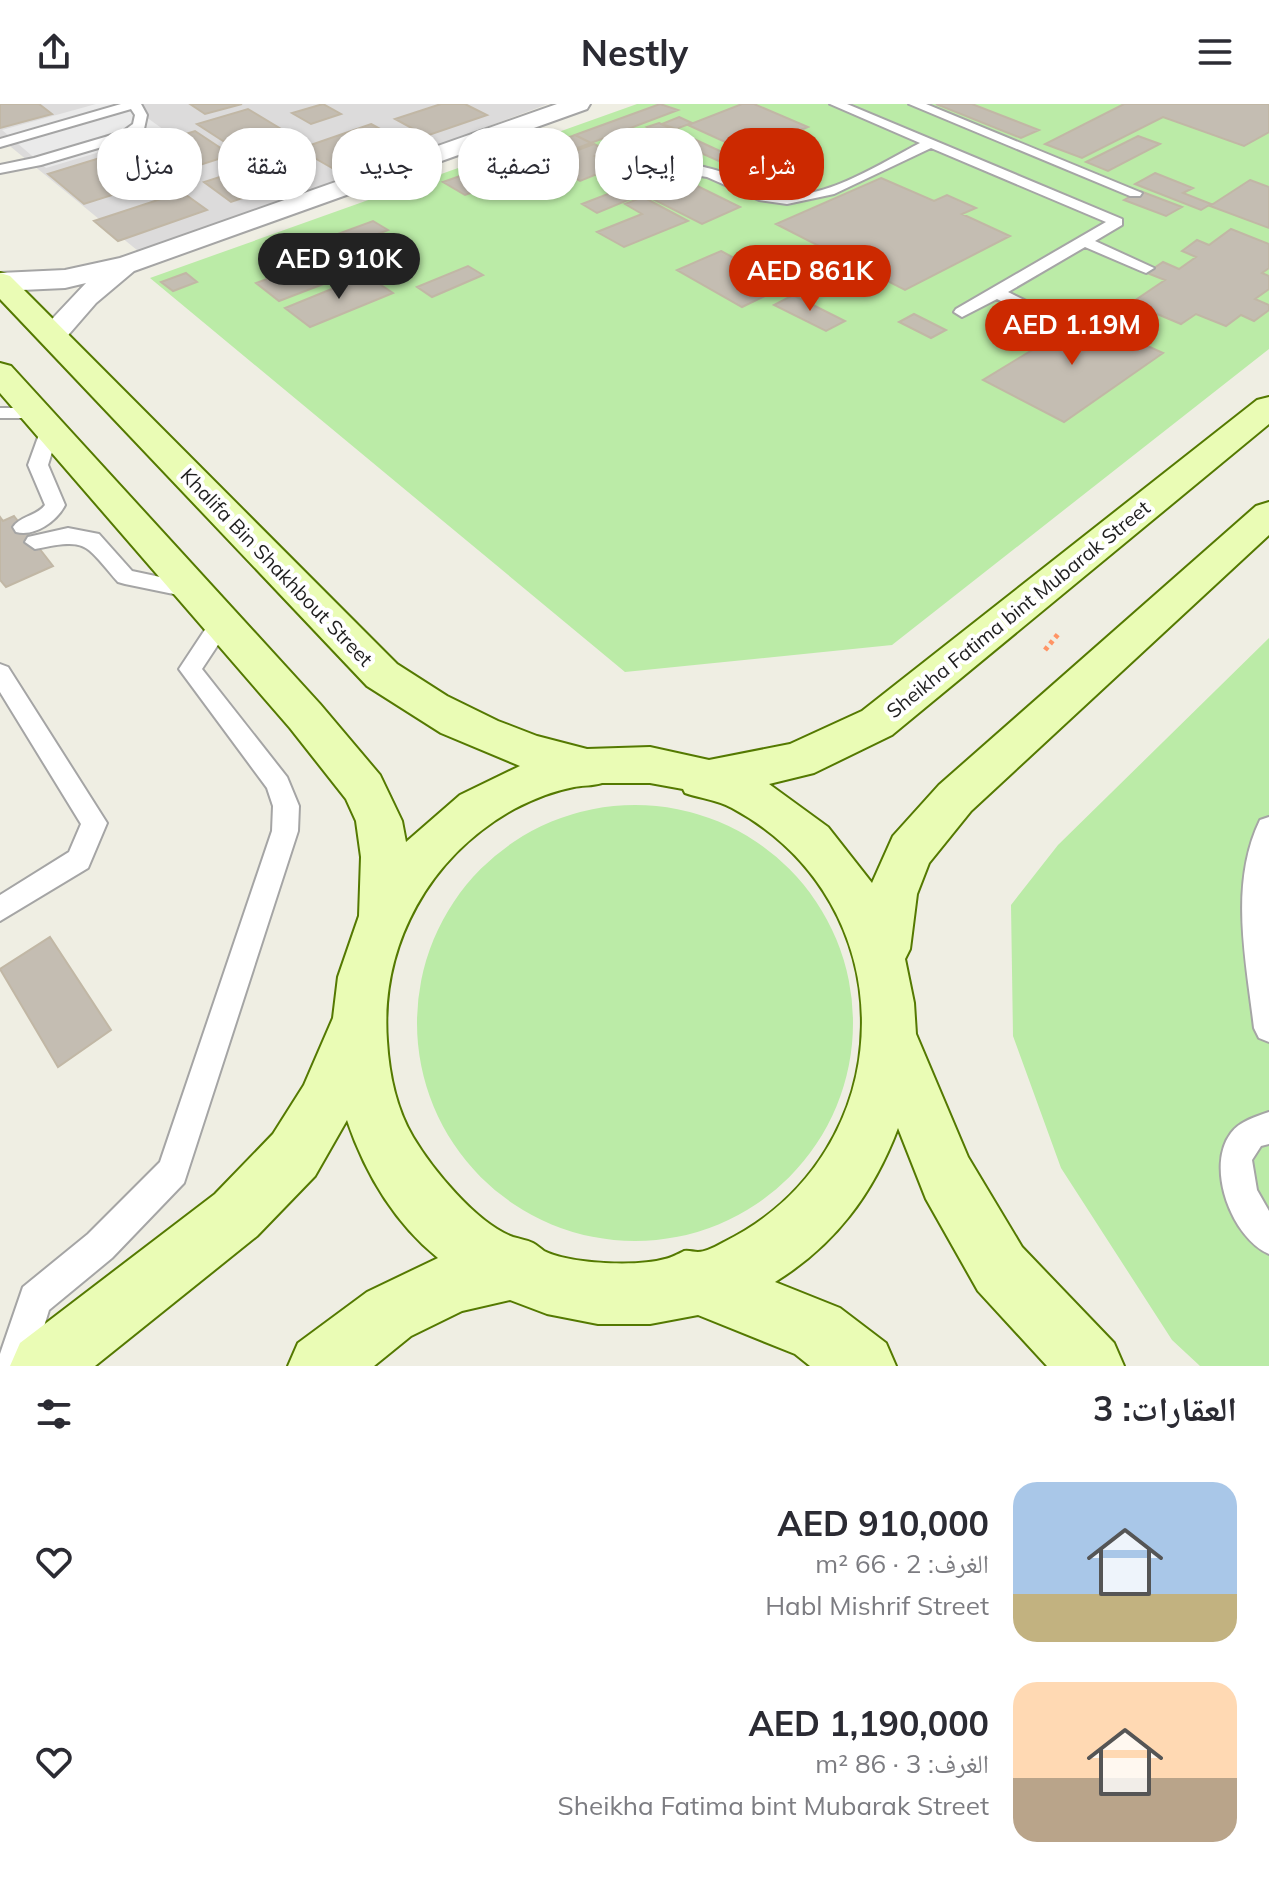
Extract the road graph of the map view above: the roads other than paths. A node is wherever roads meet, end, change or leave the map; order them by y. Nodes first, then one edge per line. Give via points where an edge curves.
1 (579, 104) edge
2 (836, 104) edge
3 (915, 104) edge
4 (134, 105) edge
5 (987, 133) junction
6 (944, 138) junction
7 (0, 143) edge
8 (1010, 159) junction
9 (0, 169) edge
10 (703, 172) edge
11 (1135, 193) dead end
12 (1083, 241) junction
13 (129, 264) junction
14 (1146, 268) dead end
15 (0, 282) edge
16 (996, 292) junction
17 (962, 312) dead end
18 (1059, 323) dead end
19 (52, 335) junction
20 (0, 373) edge
21 (1269, 407) edge
22 (28, 418) edge
23 (1269, 514) edge
24 (193, 591) junction
25 (222, 622) junction
26 (0, 673) edge
27 (607, 771) junction
28 (698, 780) junction
29 (1269, 828) edge
30 (0, 909) edge
31 (382, 911) junction
32 (884, 949) junction
33 (1269, 1028) edge
34 (351, 1032) junction
35 (896, 1052) junction
36 (1269, 1128) edge
37 (1269, 1237) edge
38 (517, 1267) junction
39 (690, 1280) junction
40 (14, 1366) edge
41 (43, 1366) edge
42 (321, 1366) edge
43 (863, 1366) edge
44 (1091, 1366) edge

1 - 13 street
2 - 6 lane via 916,137
3 - 5 lane
4 - 7 lane
4 - 9 lane via 141,115 139,126 127,135
5 - 6 lane
5 - 8 lane
6 - 8 lane
6 - 10 lane via 816,197 793,202 767,198
8 - 11 lane
8 - 12 lane via 1124,218
12 - 14 lane
12 - 16 lane
13 - 15 street via 65,279
13 - 19 street via 86,297
15 - 19 main road, Khalifa Bin Shakhbout Street
16 - 17 lane
16 - 18 lane
19 - 27 main road, Khalifa Bin Shakhbout Street via 382,675 433,710 503,744
20 - 22 main road
21 - 28 main road, Sheikha Fatima bint Mubarak Street via 877,723 798,760
22 - 24 main road
22 - 24 lane via 38,465 55,505 29,534 92,539 125,577
23 - 32 main road via 955,798 910,851 892,894
24 - 25 main road
25 - 31 main road via 364,788 379,821 385,857
25 - 40 lane via 190,669 278,784 286,806 285,831 173,1172 100,1246 35,1299
26 - 30 lane via 94,823 79,860
27 - 28 main road
27 - 31 main road via 540,784 478,812 424,854
28 - 32 main road via 766,807 824,852 856,891
29 - 33 lane via 1255,875
31 - 34 main road via 359,969
32 - 35 main road via 898,1017
34 - 38 main road via 359,1091 394,1169 427,1209 468,1242
34 - 41 main road via 326,1102 294,1155 236,1215
35 - 39 main road via 886,1101 866,1149 835,1193 794,1230 746,1260
35 - 44 main road via 947,1178 1000,1269
36 - 37 lane via 1246,1140 1237,1157 1236,1179 1243,1204
38 - 39 main road via 573,1284 631,1288
38 - 42 main road via 455,1282 389,1314
39 - 43 main road via 817,1331

